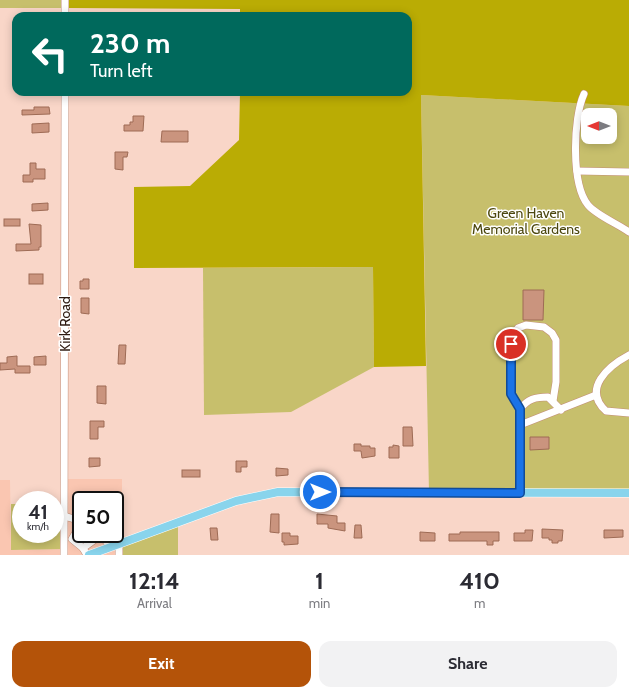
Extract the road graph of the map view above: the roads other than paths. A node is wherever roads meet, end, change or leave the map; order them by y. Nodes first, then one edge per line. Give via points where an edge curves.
1 (66, 0) edge
2 (66, 12) edge
3 (584, 94) dead end
4 (65, 96) edge
5 (576, 172) junction
6 (629, 172) edge
7 (629, 232) edge
8 (629, 355) edge
9 (596, 395) junction
10 (553, 401) junction
11 (520, 409) junction
12 (561, 410) junction
13 (629, 413) edge
14 (520, 425) junction
15 (520, 493) junction
16 (629, 493) edge
17 (64, 516) junction
18 (72, 518) edge
19 (72, 535) edge
20 (68, 538) junction
21 (87, 543) edge
22 (119, 544) junction
23 (83, 548) junction
24 (107, 550) edge
25 (64, 555) edge
26 (88, 555) edge
27 (119, 555) edge

1 - 2 street
3 - 5 street via 578,124
4 - 17 street, Kirk Road
5 - 6 street
5 - 7 street via 580,194 589,207
8 - 9 street via 608,370 598,382
9 - 12 street
9 - 13 street via 606,411
10 - 11 street via 548,397 536,397
10 - 11 street via 556,382 556,340 544,327 526,325 518,328 512,336 510,353 511,394
10 - 12 street
11 - 14 street
12 - 14 street
14 - 15 street
15 - 16 main road
15 - 22 main road via 293,491 265,494 236,501
17 - 18 street
17 - 20 street, Kirk Road
19 - 20 street
20 - 23 street
20 - 25 street, Kirk Road
21 - 23 street
22 - 24 main road
22 - 27 street
23 - 26 street
24 - 26 main road

